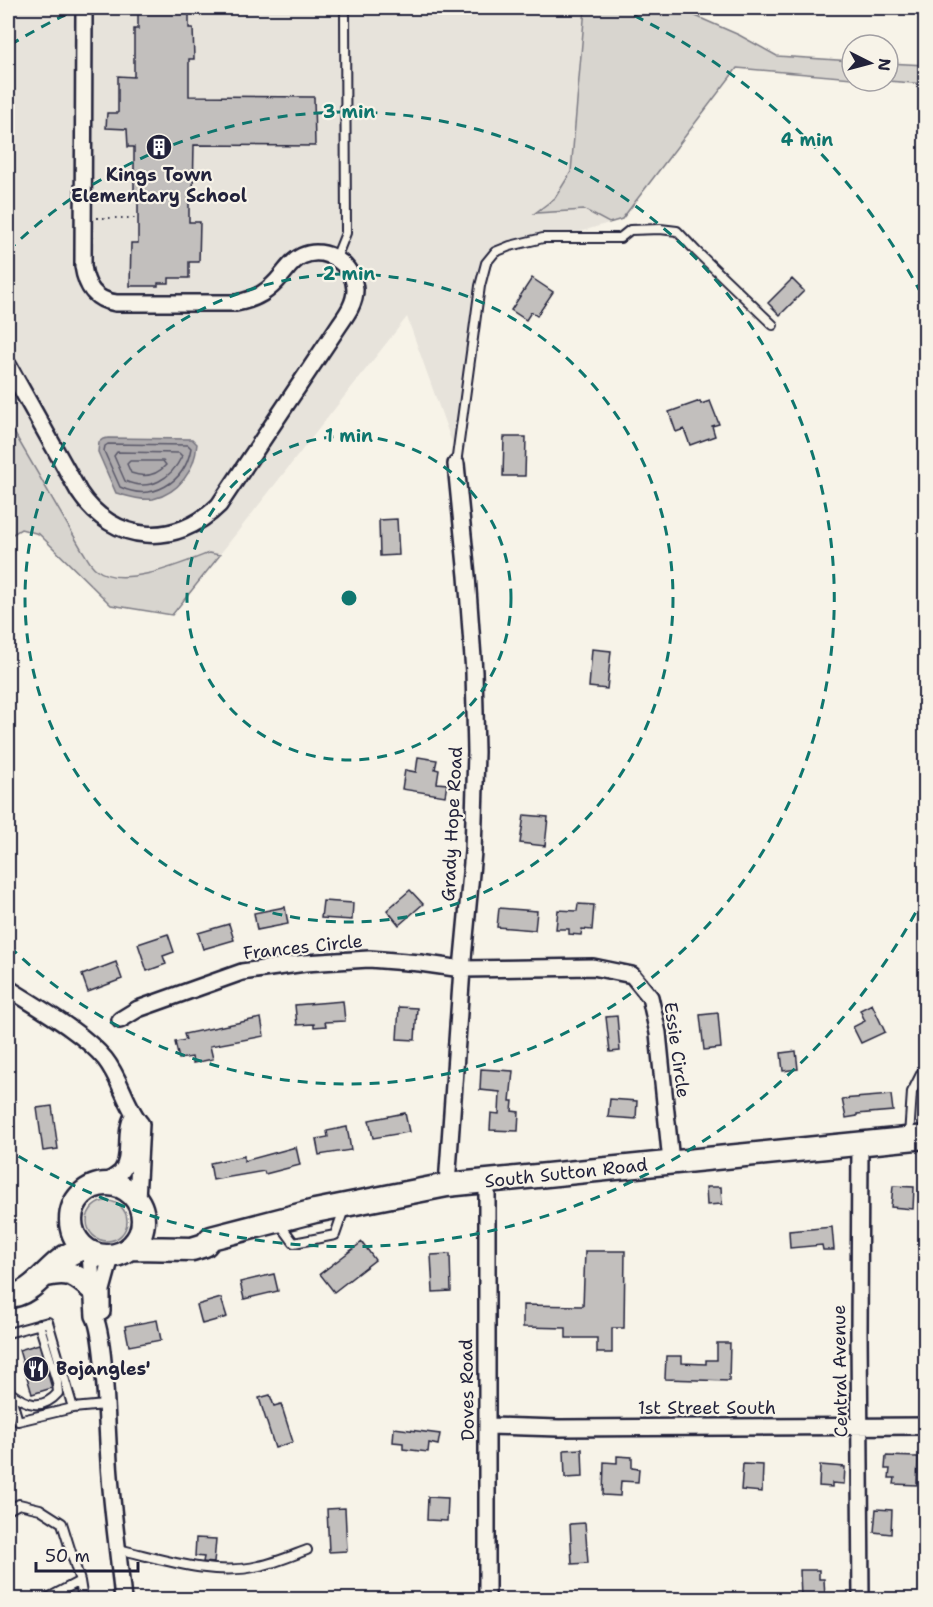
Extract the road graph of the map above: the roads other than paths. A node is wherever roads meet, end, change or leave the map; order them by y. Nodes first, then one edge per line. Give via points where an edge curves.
1 (84, 8) edge
2 (345, 8) edge
3 (336, 258) junction
4 (773, 325) dead end
5 (8, 365) edge
6 (456, 464) joint
7 (462, 969) junction
8 (8, 987) edge
9 (120, 1020) dead end
10 (926, 1071) edge
11 (133, 1116) junction
12 (917, 1138) edge
13 (860, 1142) junction
14 (671, 1162) junction
15 (487, 1180) junction
16 (105, 1184) junction
17 (447, 1185) junction
18 (140, 1207) junction
19 (71, 1226) junction
20 (211, 1238) junction
21 (132, 1248) junction
22 (95, 1252) junction
23 (46, 1275) junction
24 (8, 1288) edge
25 (91, 1288) junction
26 (8, 1296) edge
27 (98, 1323) junction
28 (39, 1324) junction
29 (8, 1333) edge
30 (8, 1389) edge
31 (105, 1405) junction
32 (73, 1408) junction
33 (488, 1426) junction
34 (861, 1426) junction
35 (926, 1426) edge
36 (8, 1510) edge
37 (118, 1549) junction
38 (307, 1550) dead end
39 (80, 1581) junction
40 (44, 1599) edge
41 (83, 1599) edge
42 (123, 1599) edge
43 (486, 1599) edge
44 (861, 1599) edge

1 - 3 street via 83,266 94,294 116,303 236,303 262,296 300,257 322,253
2 - 3 lane via 346,233
3 - 5 street via 353,279 350,308 219,505 201,522 177,532 153,535 130,531 91,509
4 - 6 lane via 677,231 630,230 620,238 610,239 543,238 495,252 486,263 480,285
6 - 7 street, Grady Hope Road via 470,612 476,752 473,852
7 - 9 street, Frances Circle via 369,960 305,963 242,972 138,1009
7 - 14 street, Essie Circle via 593,967 632,975 650,997 658,1033
7 - 17 street, Grady Hope Road
8 - 11 street via 88,1042 105,1059 124,1090
10 - 12 lane via 912,1092
11 - 16 street via 128,1124 127,1160 122,1171
11 - 18 street via 141,1124
12 - 13 main road, South Sutton Road
13 - 14 main road, South Sutton Road
13 - 34 street, Central Avenue
14 - 15 main road, South Sutton Road
15 - 17 main road, South Sutton Road
15 - 33 street, Doves Road
16 - 18 main road via 129,1191
16 - 19 main road via 83,1192 73,1208
17 - 20 main road, South Sutton Road via 345,1204
18 - 20 main road, South Sutton Road via 164,1232
18 - 21 main road via 143,1226
19 - 22 main road via 73,1234
19 - 24 main road via 55,1250
20 - 21 main road, South Sutton Road via 205,1245 192,1249
21 - 22 main road via 122,1254
22 - 23 main road via 60,1260
22 - 25 street
22 - 27 street via 102,1290 102,1315
23 - 25 main road via 76,1275
23 - 26 main road
25 - 27 street
27 - 31 street
28 - 29 lane
28 - 30 lane via 58,1393 51,1401 31,1404 22,1402
28 - 32 lane via 48,1322
30 - 32 lane via 18,1421
31 - 32 lane
31 - 37 street
33 - 34 street, 1st Street South
33 - 43 street, Doves Road
34 - 35 street, 1st Street South
34 - 44 street, Central Avenue
36 - 39 lane via 19,1504 40,1509 62,1523
37 - 38 lane via 222,1569 258,1567
37 - 42 street
39 - 40 lane
39 - 41 lane

